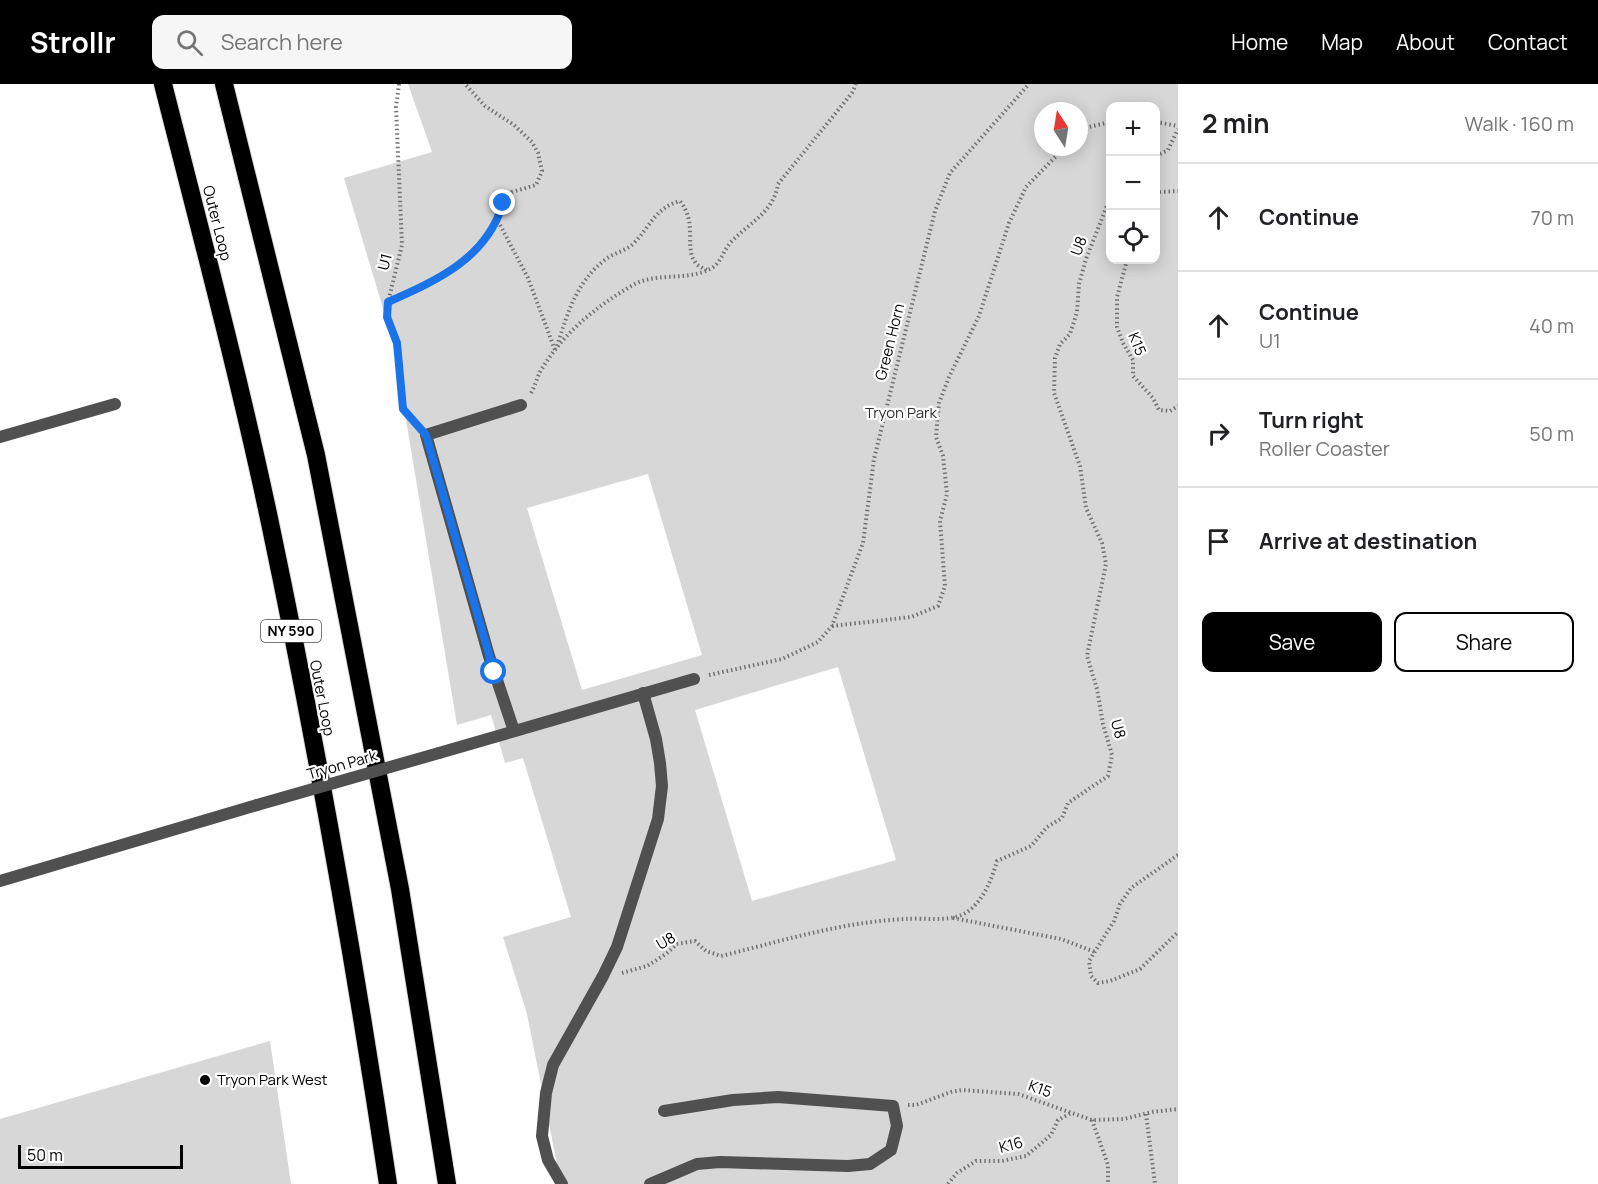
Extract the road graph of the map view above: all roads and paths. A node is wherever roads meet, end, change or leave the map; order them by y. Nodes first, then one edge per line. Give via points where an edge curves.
1 (163, 84) edge
2 (224, 84) edge
3 (399, 84) edge
4 (465, 84) edge
5 (856, 84) edge
6 (1029, 84) edge
7 (1106, 123) edge
8 (1160, 123) edge
9 (1088, 128) edge
10 (1178, 128) edge
11 (1160, 154) edge
12 (1056, 156) edge
13 (1178, 191) edge
14 (1160, 192) edge
15 (1106, 208) edge
16 (498, 221) junction
17 (1126, 264) edge
18 (708, 271) junction
19 (388, 302) junction
20 (556, 350) junction
21 (115, 404) dead end
22 (521, 405) joint
23 (1178, 406) edge
24 (426, 435) junction
25 (0, 437) edge
26 (832, 626) junction
27 (694, 679) joint
28 (643, 693) junction
29 (514, 731) junction
30 (1178, 855) edge
31 (0, 881) edge
32 (953, 918) junction
33 (1178, 932) edge
34 (1095, 952) junction
35 (603, 976) junction
36 (893, 1106) junction
37 (1178, 1108) edge
38 (664, 1111) dead end
39 (1071, 1113) junction
40 (1146, 1114) junction
41 (1092, 1120) junction
42 (388, 1184) edge
43 (447, 1184) edge
44 (562, 1184) edge
45 (650, 1184) edge
46 (948, 1184) edge
47 (1108, 1184) edge
48 (1155, 1184) edge

1 - 42 highway, Outer Loop / NY 590 via 270,522 346,927
2 - 43 highway via 316,455 400,889
3 - 19 path, U1 / U1 via 396,107 402,245
4 - 16 path via 485,106 532,142 538,153 542,171 536,185 512,192 503,203
5 - 18 path via 778,184 777,195 762,216 730,243 717,265
6 - 26 path, Green Horn via 950,173 935,211 874,459 863,543
7 - 9 path
8 - 10 path
10 - 11 path via 1168,150
12 - 26 path via 1026,187 1009,223 979,316 939,403 936,436 943,456 947,494 940,522 945,586 938,606 911,617
13 - 14 path
15 - 32 path, U8 / U8 via 1086,259 1070,334 1060,344 1055,358 1054,393 1080,466 1086,508 1102,543 1106,564 1087,656 1112,755 1108,776 1068,803 1062,818 1047,827 1031,846 997,861 990,883 971,910
16 - 19 path via 468,259
16 - 20 path via 528,278
17 - 23 path, K15 / K15 via 1118,297 1117,327 1133,360 1133,376 1159,410 1170,411
18 - 20 path via 634,284 594,310
18 - 20 path via 696,263 692,254 688,211 680,201 668,205 631,246 607,258 587,277 570,304
19 - 24 path, U1 / U1 via 387,317 397,343 403,409
20 - 22 path
21 - 25 street
22 - 24 street
24 - 29 street
26 - 27 path, Green Horn via 818,642 782,659
27 - 28 street, Tryon Park
28 - 29 street, Tryon Park
28 - 35 street via 660,763 658,819 624,929
29 - 31 street, Tryon Park, bridge
30 - 34 path via 1131,888
32 - 34 path via 1061,939
32 - 35 path, U8 / U8 via 904,918 834,927 721,956 706,951 695,941 677,944 647,966
33 - 34 path via 1140,969 1110,981 1098,983 1091,976 1089,961
35 - 44 street via 553,1065 546,1093 542,1136 548,1160
36 - 38 street via 778,1097
36 - 39 path, K15 / K15 via 916,1104 962,1090 1018,1094
36 - 45 street via 897,1126 891,1150 870,1164 697,1164
37 - 40 path, K15 / K15
39 - 41 path, K15 / K15
39 - 46 path, K16 / K16 via 1058,1120 1051,1135 1026,1156 976,1161
40 - 41 path, K15 / K15
40 - 48 path
41 - 47 path via 1108,1165

